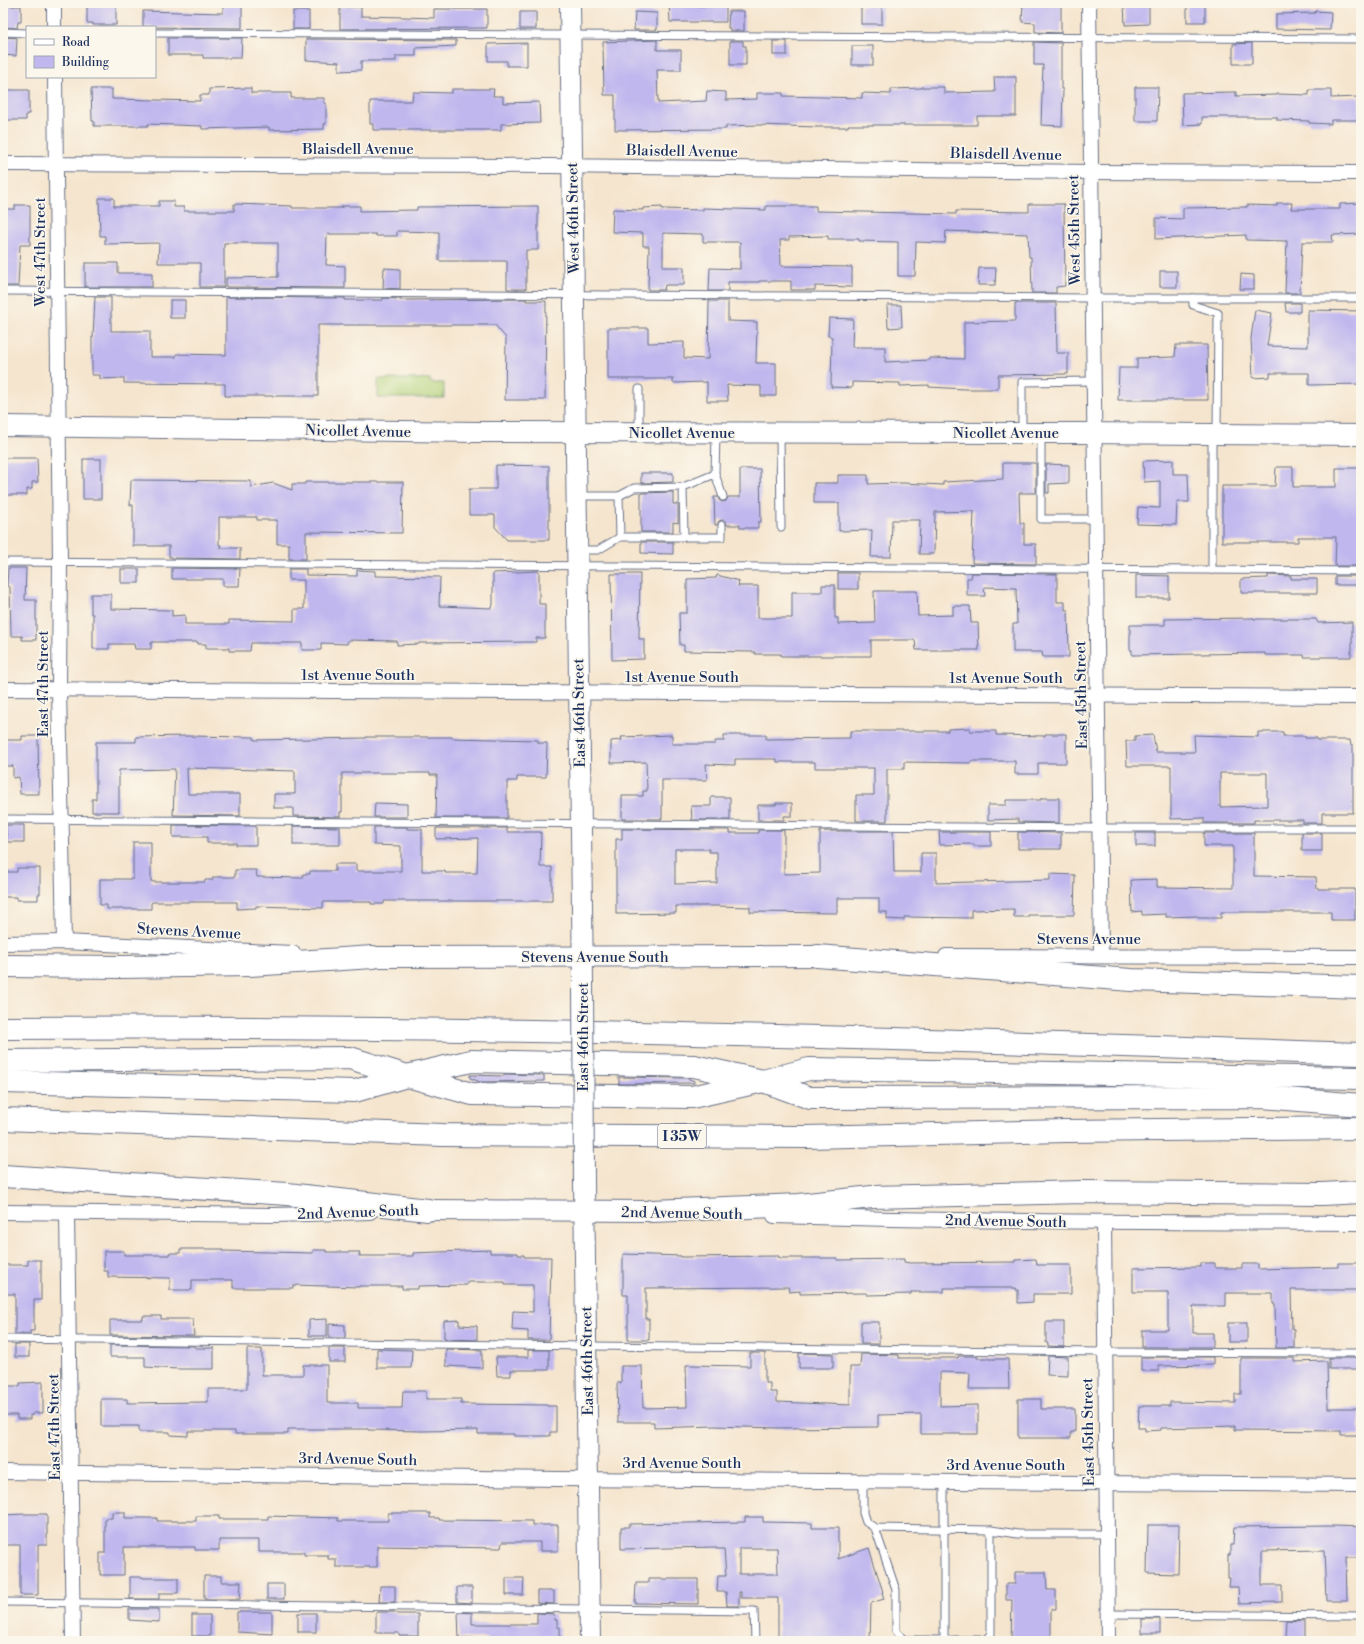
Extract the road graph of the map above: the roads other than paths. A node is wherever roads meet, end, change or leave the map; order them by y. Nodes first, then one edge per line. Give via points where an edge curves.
1 (54, 3) edge
2 (570, 3) edge
3 (1089, 3) edge
4 (54, 26) edge
5 (3, 32) edge
6 (26, 33) edge
7 (156, 33) edge
8 (570, 35) junction
9 (1090, 38) junction
10 (1361, 39) edge
11 (55, 78) edge
12 (3, 164) edge
13 (56, 164) junction
14 (572, 167) junction
15 (1091, 172) junction
16 (1361, 173) edge
17 (3, 291) edge
18 (57, 291) junction
19 (574, 294) junction
20 (1092, 298) junction
21 (1193, 298) junction
22 (1361, 298) edge
23 (1093, 381) junction
24 (639, 389) dead end
25 (3, 426) edge
26 (58, 426) junction
27 (576, 433) junction
28 (639, 433) junction
29 (1032, 433) junction
30 (1094, 433) junction
31 (716, 434) junction
32 (780, 434) junction
33 (1214, 434) junction
34 (1361, 435) edge
35 (716, 474) junction
36 (683, 487) junction
37 (576, 496) junction
38 (619, 496) junction
39 (723, 497) dead end
40 (1095, 519) junction
41 (722, 525) dead end
42 (781, 527) dead end
43 (620, 537) junction
44 (684, 537) junction
45 (577, 558) junction
46 (3, 562) edge
47 (60, 562) junction
48 (1096, 570) junction
49 (1212, 570) junction
50 (1361, 571) edge
51 (3, 689) edge
52 (59, 689) junction
53 (579, 693) junction
54 (1098, 696) junction
55 (1361, 697) edge
56 (3, 819) edge
57 (61, 820) junction
58 (580, 824) junction
59 (1099, 828) junction
60 (1361, 828) edge
61 (3, 942) edge
62 (64, 942) junction
63 (817, 956) junction
64 (1101, 956) junction
65 (373, 957) junction
66 (583, 957) junction
67 (1361, 957) edge
68 (3, 966) edge
69 (1361, 987) edge
70 (3, 1028) edge
71 (1361, 1054) edge
72 (3, 1061) edge
73 (407, 1076) junction
74 (1361, 1078) edge
75 (763, 1081) junction
76 (3, 1082) edge
77 (1361, 1105) edge
78 (3, 1119) edge
79 (1361, 1128) edge
80 (3, 1176) edge
81 (1361, 1192) edge
82 (428, 1210) junction
83 (652, 1211) junction
84 (3, 1212) edge
85 (584, 1212) junction
86 (68, 1213) junction
87 (1104, 1222) junction
88 (1361, 1223) edge
89 (3, 1339) edge
90 (70, 1339) junction
91 (586, 1346) junction
92 (1104, 1352) junction
93 (1361, 1353) edge
94 (3, 1472) edge
95 (72, 1473) junction
96 (588, 1479) junction
97 (862, 1481) junction
98 (944, 1482) junction
99 (1106, 1483) junction
100 (1361, 1485) edge
101 (875, 1528) junction
102 (944, 1529) junction
103 (991, 1530) junction
104 (1106, 1534) junction
105 (3, 1602) edge
106 (73, 1603) junction
107 (590, 1608) junction
108 (1107, 1614) junction
109 (1361, 1616) edge
110 (944, 1640) edge
111 (73, 1641) edge
112 (590, 1641) edge
113 (754, 1641) edge
114 (1108, 1641) edge

1 - 4 street
2 - 8 main road, West 46th Street
3 - 9 street, West 45th Street
5 - 6 lane
7 - 8 lane
8 - 9 lane
8 - 14 main road, West 46th Street
9 - 10 lane
9 - 15 street, West 45th Street
11 - 13 street, West 47th Street
12 - 13 street, Blaisdell Avenue
13 - 14 street, Blaisdell Avenue
13 - 18 street, West 47th Street
14 - 15 street, Blaisdell Avenue
14 - 19 main road, West 46th Street
15 - 16 street, Blaisdell Avenue
15 - 20 street, West 45th Street
17 - 18 lane
18 - 19 lane
18 - 26 street, West 47th Street
19 - 20 lane
19 - 27 main road, West 46th Street
20 - 21 lane
20 - 23 street, West 45th Street
21 - 22 lane
21 - 33 lane via 1193,305 1218,313
23 - 29 lane via 1022,382
23 - 30 street, West 45th Street
24 - 28 lane
25 - 26 main road, Nicollet Avenue
26 - 27 main road, Nicollet Avenue
26 - 47 street, East 47th Street
27 - 28 main road, Nicollet Avenue
27 - 37 main road, East 46th Street
28 - 31 main road, Nicollet Avenue
29 - 30 main road, Nicollet Avenue
29 - 32 main road, Nicollet Avenue
29 - 40 lane via 1041,519
30 - 33 main road, Nicollet Avenue
30 - 40 street, East 45th Street
31 - 32 main road, Nicollet Avenue
31 - 35 lane
32 - 42 lane
33 - 34 main road, Nicollet Avenue
33 - 49 lane
35 - 36 lane
35 - 39 lane
36 - 38 lane via 634,488
36 - 44 lane
37 - 38 lane
37 - 45 main road, East 46th Street
38 - 43 lane
40 - 48 street, East 45th Street
41 - 44 lane via 722,537
43 - 44 lane
43 - 45 lane via 598,550
45 - 47 lane
45 - 48 lane
45 - 53 main road, East 46th Street
46 - 47 lane
47 - 52 street, East 47th Street
48 - 49 lane
48 - 54 street, East 45th Street
49 - 50 lane
51 - 52 street, 1st Avenue South
52 - 53 street, 1st Avenue South
52 - 57 street, East 47th Street
53 - 54 street, 1st Avenue South
53 - 58 main road, East 46th Street
54 - 55 street, 1st Avenue South
54 - 59 street, East 45th Street
56 - 57 lane
57 - 58 lane
57 - 62 street, East 47th Street
58 - 59 lane
58 - 66 main road, East 46th Street
59 - 60 lane
59 - 64 street, East 45th Street
61 - 62 street, Stevens Avenue
62 - 65 street, Stevens Avenue
63 - 64 street, Stevens Avenue
63 - 66 main road, Stevens Avenue South
63 - 69 highway via 1131,980
64 - 67 street, Stevens Avenue
65 - 66 main road, Stevens Avenue South
65 - 68 highway via 250,965
66 - 85 main road, East 46th Street, bridge
70 - 71 highway via 237,1028 810,1036
72 - 73 highway via 350,1058
73 - 75 highway via 471,1061 694,1066
73 - 75 highway via 472,1094 684,1097
73 - 76 highway via 355,1091
74 - 75 highway via 809,1069
75 - 77 highway via 810,1098 1261,1097
78 - 79 highway, I 35W via 451,1136 807,1137
80 - 82 highway via 287,1194
81 - 83 highway via 1082,1192 872,1197 799,1205
82 - 85 main road, 2nd Avenue South
82 - 86 street, 2nd Avenue South via 276,1215
83 - 85 main road, 2nd Avenue South
83 - 87 street, 2nd Avenue South via 874,1219
84 - 86 street, 2nd Avenue South
85 - 91 main road, East 46th Street
86 - 90 street, East 47th Street
87 - 88 street, 2nd Avenue South
87 - 92 street, East 45th Street
89 - 90 lane
90 - 91 lane
90 - 95 street, East 47th Street
91 - 92 lane
91 - 96 main road, East 46th Street
92 - 93 lane
92 - 99 street, East 45th Street
94 - 95 street, 3rd Avenue South
95 - 96 street, 3rd Avenue South
95 - 106 street, East 47th Street
96 - 97 street, 3rd Avenue South
96 - 107 main road, East 46th Street
97 - 98 street, 3rd Avenue South
97 - 101 lane via 863,1513 866,1522
98 - 99 street, 3rd Avenue South
98 - 102 lane
99 - 100 street, 3rd Avenue South
99 - 104 street, East 45th Street
101 - 102 lane
101 - 110 lane via 896,1590 896,1632 904,1640
102 - 103 lane
102 - 110 lane
103 - 104 lane via 1018,1534
103 - 110 lane via 991,1634 985,1640
104 - 108 street, East 45th Street
105 - 106 lane
106 - 107 lane
106 - 111 street, East 47th Street
107 - 112 main road, East 46th Street
107 - 113 lane via 754,1611
108 - 109 lane
108 - 114 street, East 45th Street

